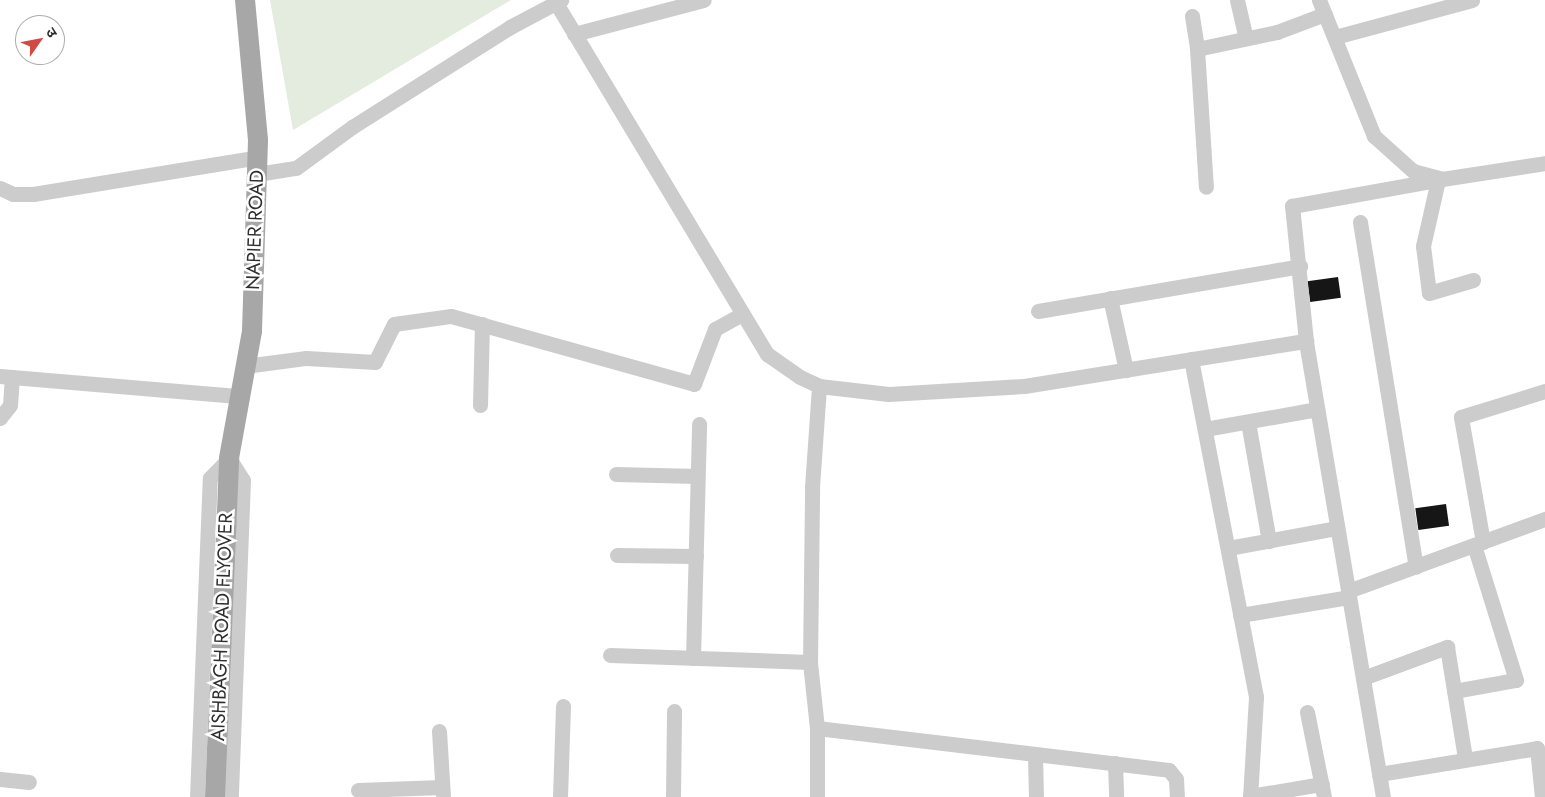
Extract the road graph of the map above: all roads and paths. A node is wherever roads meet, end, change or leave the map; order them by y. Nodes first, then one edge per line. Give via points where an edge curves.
1 (245, 0) edge
2 (704, 0) edge
3 (1237, 0) edge
4 (1472, 0) edge
5 (558, 2) edge
6 (1322, 7) edge
7 (1192, 16) dead end
8 (574, 34) junction
9 (1335, 37) junction
10 (1246, 38) junction
11 (1198, 49) junction
12 (1545, 163) edge
13 (257, 165) junction
14 (1440, 180) junction
15 (1206, 187) dead end
16 (0, 188) edge
17 (1360, 222) dead end
18 (1300, 266) junction
19 (1473, 280) dead end
20 (1110, 298) junction
21 (1038, 311) dead end
22 (742, 314) junction
23 (482, 324) junction
24 (1306, 341) junction
25 (1191, 359) junction
26 (245, 366) junction
27 (1126, 370) junction
28 (6, 376) edge
29 (819, 386) junction
30 (1545, 391) edge
31 (240, 396) junction
32 (480, 405) dead end
33 (1317, 409) junction
34 (0, 418) edge
35 (1248, 422) junction
36 (698, 424) dead end
37 (1205, 429) junction
38 (229, 458) junction
39 (616, 474) dead end
40 (697, 476) junction
41 (1545, 519) edge
42 (1337, 528) junction
43 (1269, 540) junction
44 (1478, 543) junction
45 (1228, 548) junction
46 (617, 555) dead end
47 (696, 556) junction
48 (1416, 566) junction
49 (1348, 594) junction
50 (1240, 615) junction
51 (610, 655) dead end
52 (693, 658) junction
53 (810, 662) junction
54 (1362, 678) junction
55 (1454, 692) junction
56 (563, 706) dead end
57 (674, 711) dead end
58 (1307, 712) dead end
59 (816, 728) junction
60 (439, 731) dead end
61 (1035, 754) junction
62 (1465, 758) junction
63 (1115, 763) junction
64 (1379, 774) junction
65 (0, 779) edge
66 (29, 782) dead end
67 (358, 790) dead end
68 (1323, 791) edge
69 (442, 792) edge
70 (1250, 796) edge
71 (197, 797) edge
72 (215, 797) edge
73 (231, 797) edge
74 (560, 797) edge
75 (673, 797) edge
76 (816, 797) edge
77 (1036, 797) edge
78 (1042, 797) edge
79 (1116, 797) edge
80 (1177, 797) edge
81 (1383, 797) edge
82 (1542, 797) edge

1 - 13 main road, NAPIER ROAD
2 - 8 street
3 - 10 street
4 - 9 street
5 - 8 street
5 - 13 street via 502,32 352,127 296,168
6 - 9 street
6 - 10 street via 1276,32
7 - 11 street
8 - 22 street
9 - 14 street via 1374,136 1413,171
10 - 11 street
11 - 15 street
12 - 14 street
13 - 16 street via 33,194 13,194
13 - 26 main road, NAPIER ROAD via 252,331
14 - 18 street via 1292,206
14 - 19 street via 1423,246 1429,293
17 - 48 street
18 - 20 street
18 - 24 street
20 - 21 street
20 - 27 street
22 - 23 street via 714,329 694,384
22 - 29 street via 767,354
23 - 26 street via 451,316 394,324 375,362 306,358
23 - 32 street
24 - 25 street
24 - 33 street
25 - 27 street
25 - 37 street
26 - 31 main road, NAPIER ROAD
27 - 29 street via 1024,386 889,394
28 - 31 street
28 - 34 street via 10,405
29 - 53 street via 812,487
30 - 44 street via 1461,417
31 - 38 main road, NAPIER ROAD
33 - 35 street
33 - 42 street
35 - 37 street
35 - 43 street
36 - 40 street
37 - 45 street
38 - 71 street via 210,478
38 - 72 main road, AISHBAGH ROAD FLYOVER
38 - 73 street via 243,480
39 - 40 street
40 - 47 street
41 - 44 street
42 - 43 street
42 - 49 street
43 - 45 street
44 - 48 street
44 - 55 street via 1516,680
45 - 50 street
46 - 47 street
47 - 52 street
48 - 49 street
49 - 50 street
49 - 54 street
50 - 70 street via 1256,697
51 - 52 street
52 - 53 street
53 - 59 street
54 - 55 street via 1447,646
54 - 64 street
55 - 62 street
56 - 74 street
57 - 75 street
58 - 68 street
59 - 61 street
59 - 76 street
60 - 69 street
61 - 63 street
61 - 77 street
62 - 64 street
62 - 82 street via 1537,748
63 - 79 street
63 - 80 street via 1169,770 1176,779
64 - 81 street
65 - 66 street
67 - 69 street
68 - 70 street
77 - 78 street

